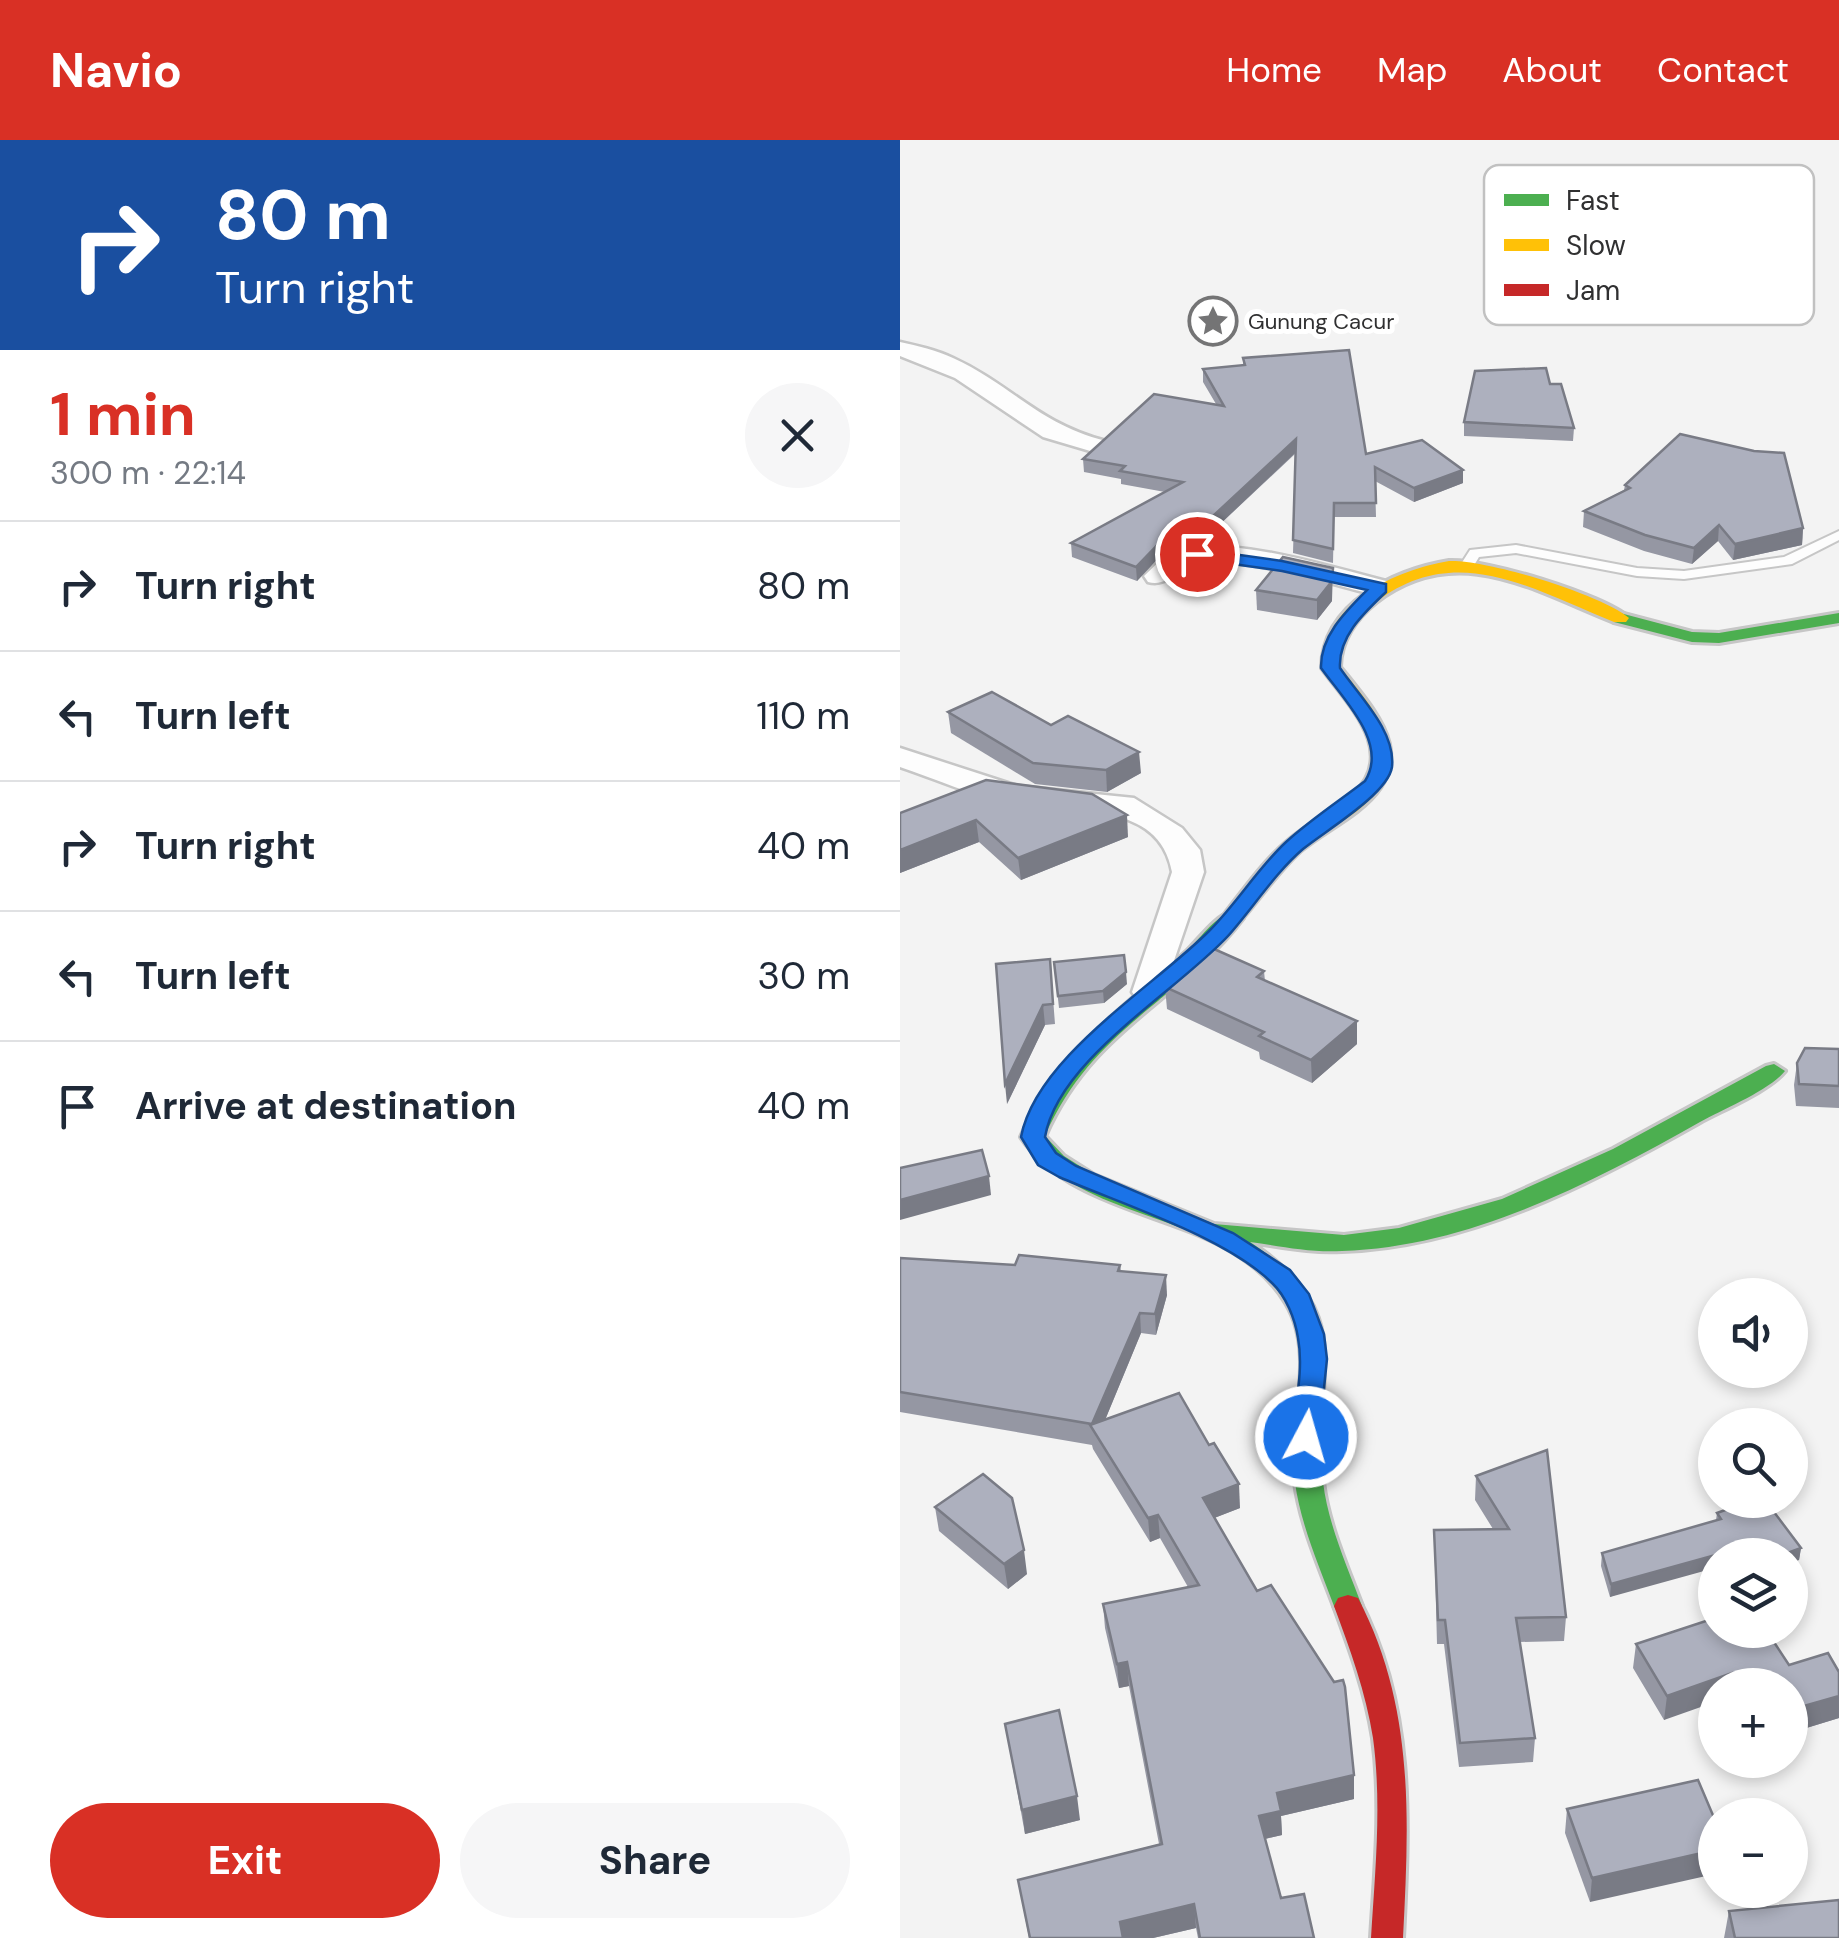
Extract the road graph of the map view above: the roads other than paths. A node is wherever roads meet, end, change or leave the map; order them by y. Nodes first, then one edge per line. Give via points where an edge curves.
1 (900, 349) edge
2 (1097, 446) edge
3 (1839, 535) edge
4 (1468, 564) junction
5 (1157, 576) dead end
6 (1380, 588) junction
7 (1839, 618) edge
8 (900, 758) edge
9 (1150, 992) junction
10 (1774, 1072) dead end
11 (1194, 1226) junction
12 (1387, 1938) edge

1 - 2 street via 960,368 1052,432
3 - 4 lane via 1787,561 1720,573 1637,572 1516,549 1475,553
4 - 6 street
4 - 7 street via 1692,637
5 - 6 street via 1197,554
6 - 9 street via 1346,621 1330,668 1380,740 1382,770 1373,785 1292,847 1218,934
8 - 9 street via 1013,795 1123,805 1172,835 1184,850 1188,872
9 - 11 street via 1084,1052 1042,1110 1033,1137 1047,1159 1068,1172
10 - 11 street via 1498,1211 1341,1243
11 - 12 street via 1281,1276 1296,1294 1311,1334 1309,1482 1378,1692 1393,1762

